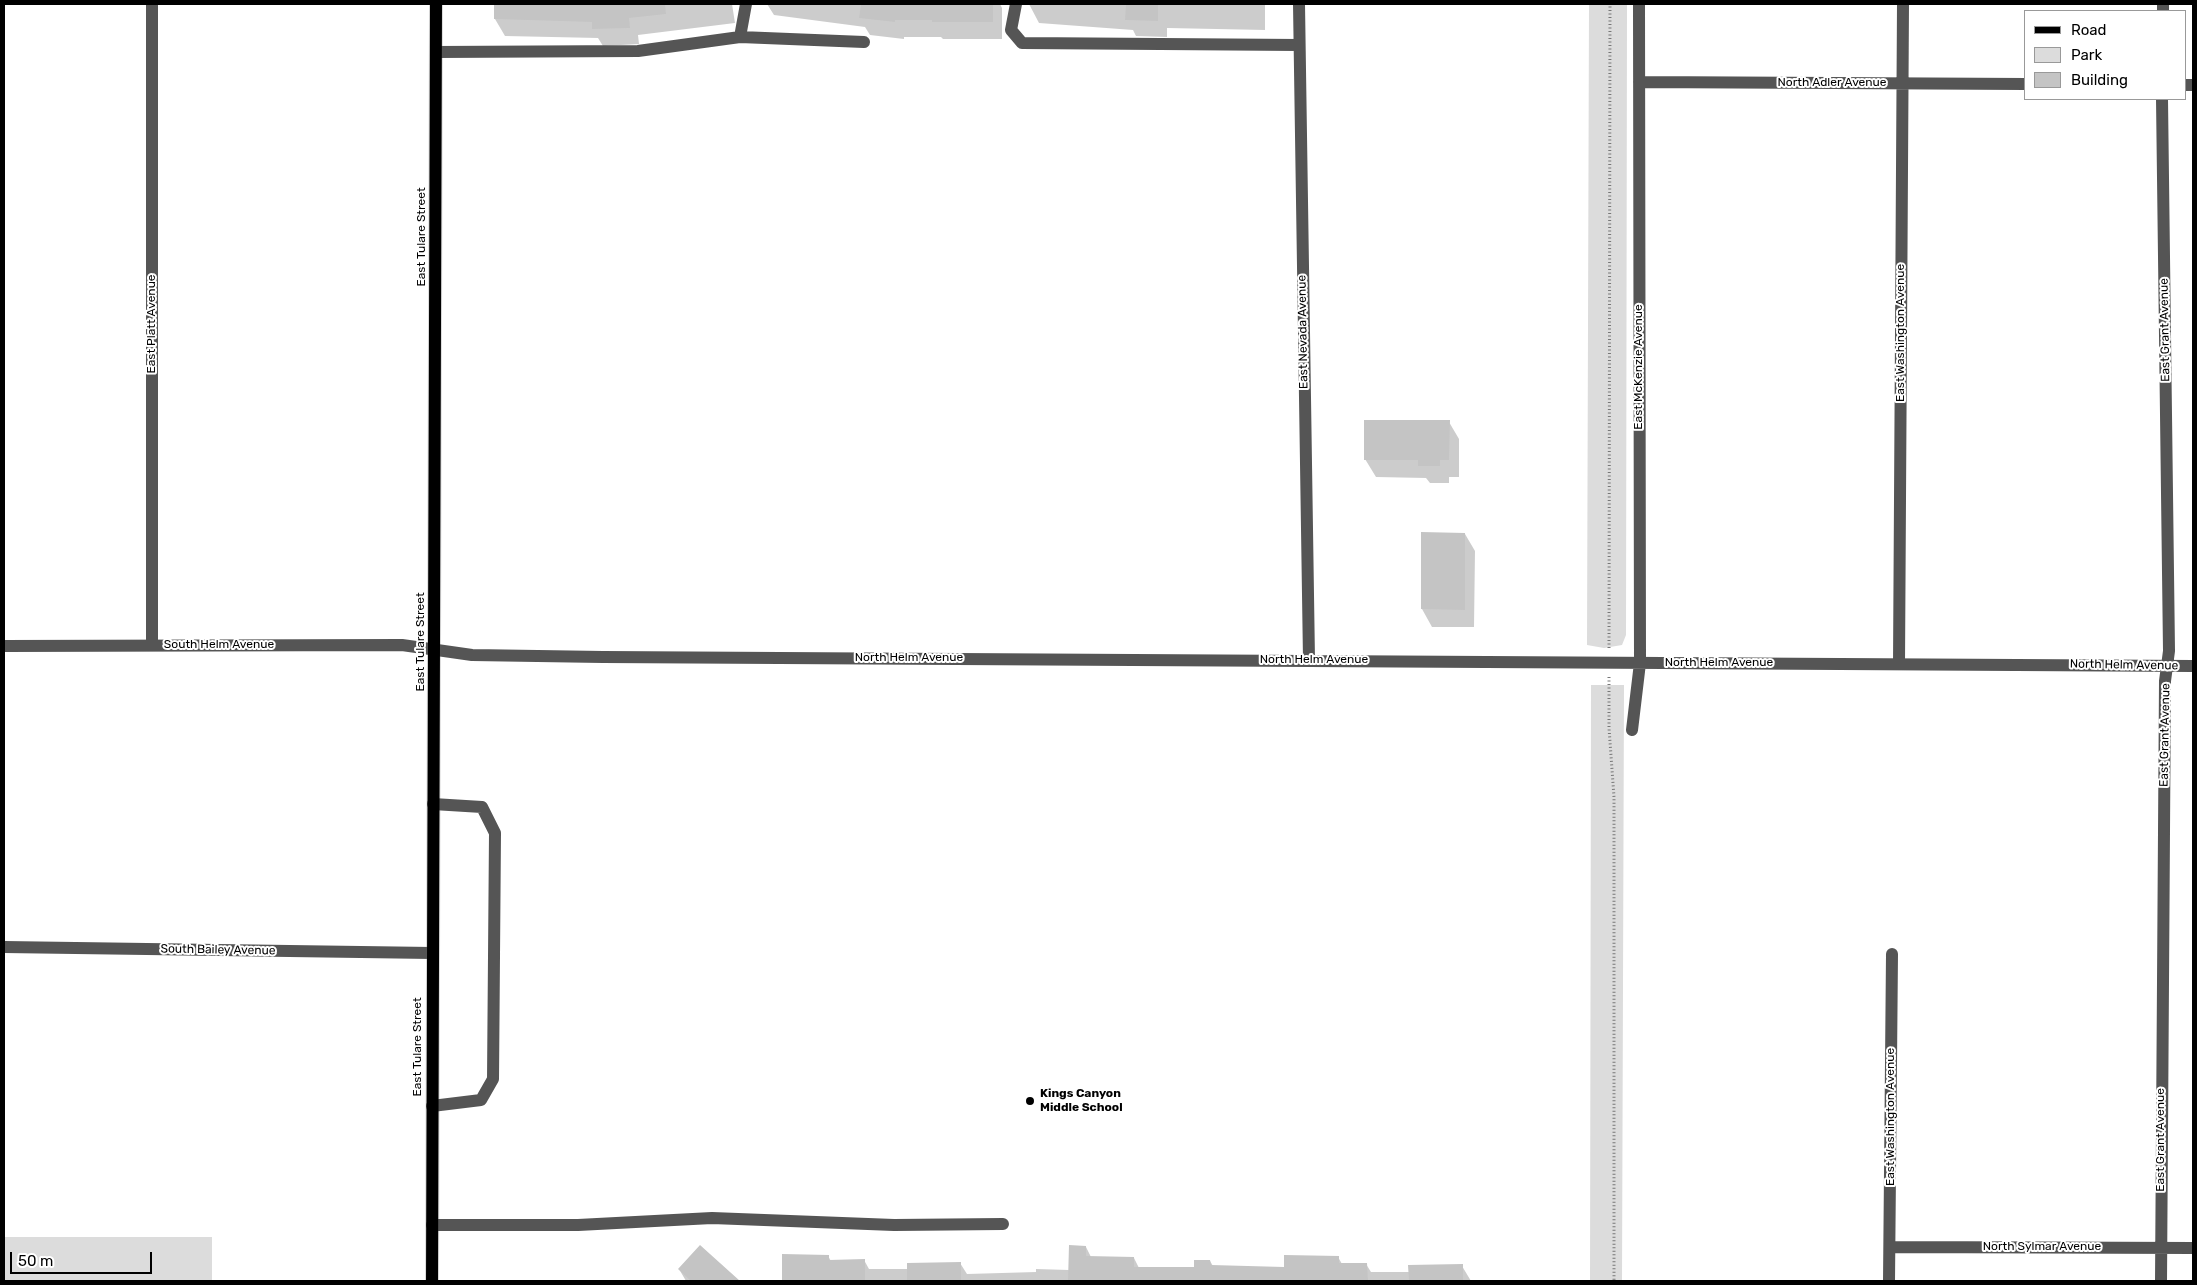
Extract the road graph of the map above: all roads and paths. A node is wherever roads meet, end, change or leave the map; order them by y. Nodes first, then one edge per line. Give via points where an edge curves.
1 (152, 4) edge
2 (436, 4) edge
3 (746, 4) edge
4 (1016, 4) edge
5 (1299, 4) edge
6 (1610, 4) edge
7 (1639, 4) edge
8 (1903, 4) edge
9 (740, 37) junction
10 (864, 42) dead end
11 (1299, 45) junction
12 (436, 52) junction
13 (1639, 82) junction
14 (1903, 83) junction
15 (2024, 84) edge
16 (2162, 100) edge
17 (152, 645) junction
18 (4, 646) edge
19 (435, 649) junction
20 (1309, 660) junction
21 (1609, 663) junction
22 (1640, 663) junction
23 (1899, 663) junction
24 (2167, 666) junction
25 (2193, 666) edge
26 (1632, 730) dead end
27 (433, 804) junction
28 (4, 947) edge
29 (432, 952) junction
30 (1892, 954) dead end
31 (432, 1106) junction
32 (1003, 1224) dead end
33 (432, 1225) junction
34 (1890, 1247) junction
35 (2161, 1247) junction
36 (2193, 1248) edge
37 (432, 1281) edge
38 (1614, 1281) edge
39 (1889, 1281) edge
40 (2161, 1281) edge

1 - 17 street, East Platt Avenue
2 - 12 main road, East Tulare Street
3 - 9 street
4 - 11 street via 1011,30 1022,43
5 - 11 street, East Nevada Avenue
6 - 21 path
7 - 13 street, East McKenzie Avenue
8 - 14 street, East Washington Avenue
9 - 10 street
9 - 12 street via 638,51
11 - 20 street, East Nevada Avenue
12 - 19 main road, East Tulare Street
13 - 14 street, North Adler Avenue
13 - 22 street, East McKenzie Avenue
14 - 15 street, North Adler Avenue
14 - 23 street, East Washington Avenue
16 - 24 street, East Grant Avenue
17 - 18 street, South Helm Avenue
17 - 19 street, South Helm Avenue via 402,645
19 - 20 street, North Helm Avenue via 472,655 603,657
19 - 27 main road, East Tulare Street
20 - 21 street, North Helm Avenue
21 - 22 street, North Helm Avenue
21 - 38 path via 1614,797
22 - 23 street, North Helm Avenue
22 - 26 street, East McKenzie Avenue
23 - 24 street, North Helm Avenue
24 - 25 street, North Helm Avenue
24 - 35 street, East Grant Avenue
27 - 29 main road, East Tulare Street
27 - 31 street via 482,807 495,833 493,1079 481,1100
28 - 29 street, South Bailey Avenue
29 - 31 main road, East Tulare Street
30 - 34 street, East Washington Avenue
31 - 33 main road, East Tulare Street
32 - 33 street via 894,1225 712,1218 578,1225
33 - 37 main road, East Tulare Street
34 - 35 street, North Sylmar Avenue
34 - 39 street, East Washington Avenue
35 - 36 street, North Sylmar Avenue
35 - 40 street, East Grant Avenue

